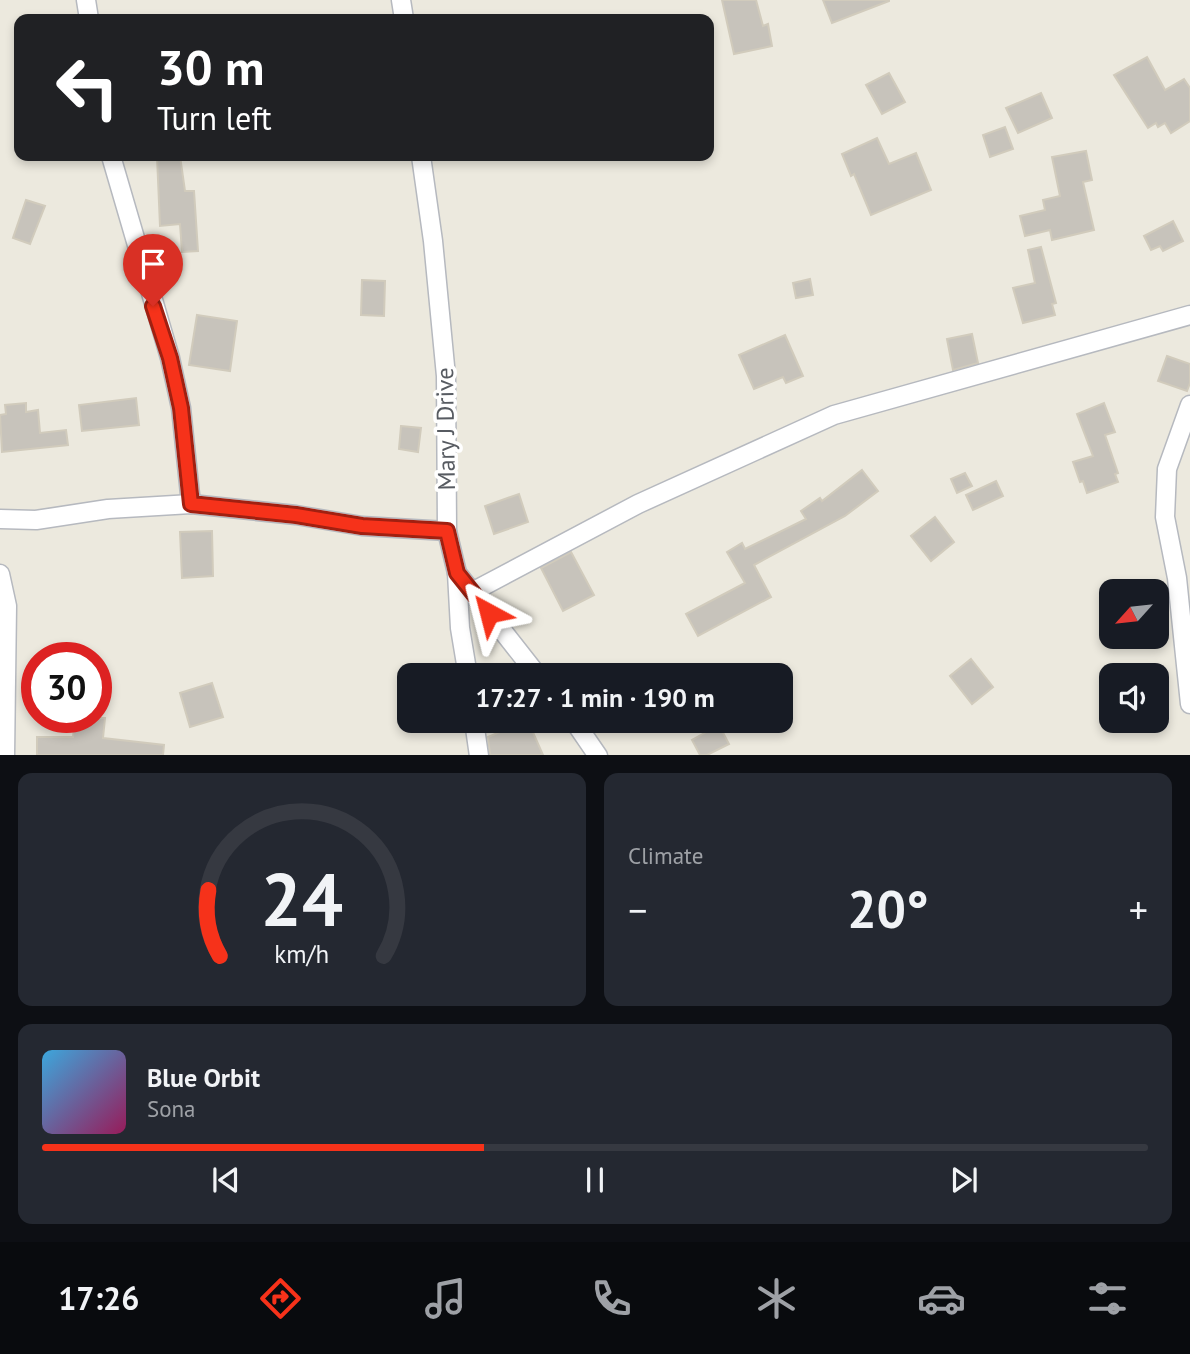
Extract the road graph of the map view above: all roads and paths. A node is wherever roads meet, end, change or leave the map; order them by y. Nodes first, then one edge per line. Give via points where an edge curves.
1 (112, 161) edge
2 (422, 161) edge
3 (1190, 315) edge
4 (1190, 405) edge
5 (191, 504) junction
6 (0, 519) edge
7 (447, 531) junction
8 (457, 573) junction
9 (0, 574) edge
10 (472, 592) junction
11 (466, 663) edge
12 (528, 663) edge
13 (1190, 704) edge
14 (476, 733) edge
15 (582, 733) edge
16 (5, 755) edge
17 (479, 755) edge
18 (598, 755) edge

1 - 5 street via 173,370
2 - 7 street, Mary J Drive via 446,376
3 - 10 street via 834,415 638,504
4 - 13 street via 1167,469 1165,517 1177,578
5 - 6 street via 108,509 36,520
5 - 7 street via 362,526
7 - 8 street, Mary J Drive
8 - 10 street, Mary J Drive
8 - 11 street
9 - 16 street via 7,606
10 - 12 street, Mary J Drive
14 - 17 street
15 - 18 street

